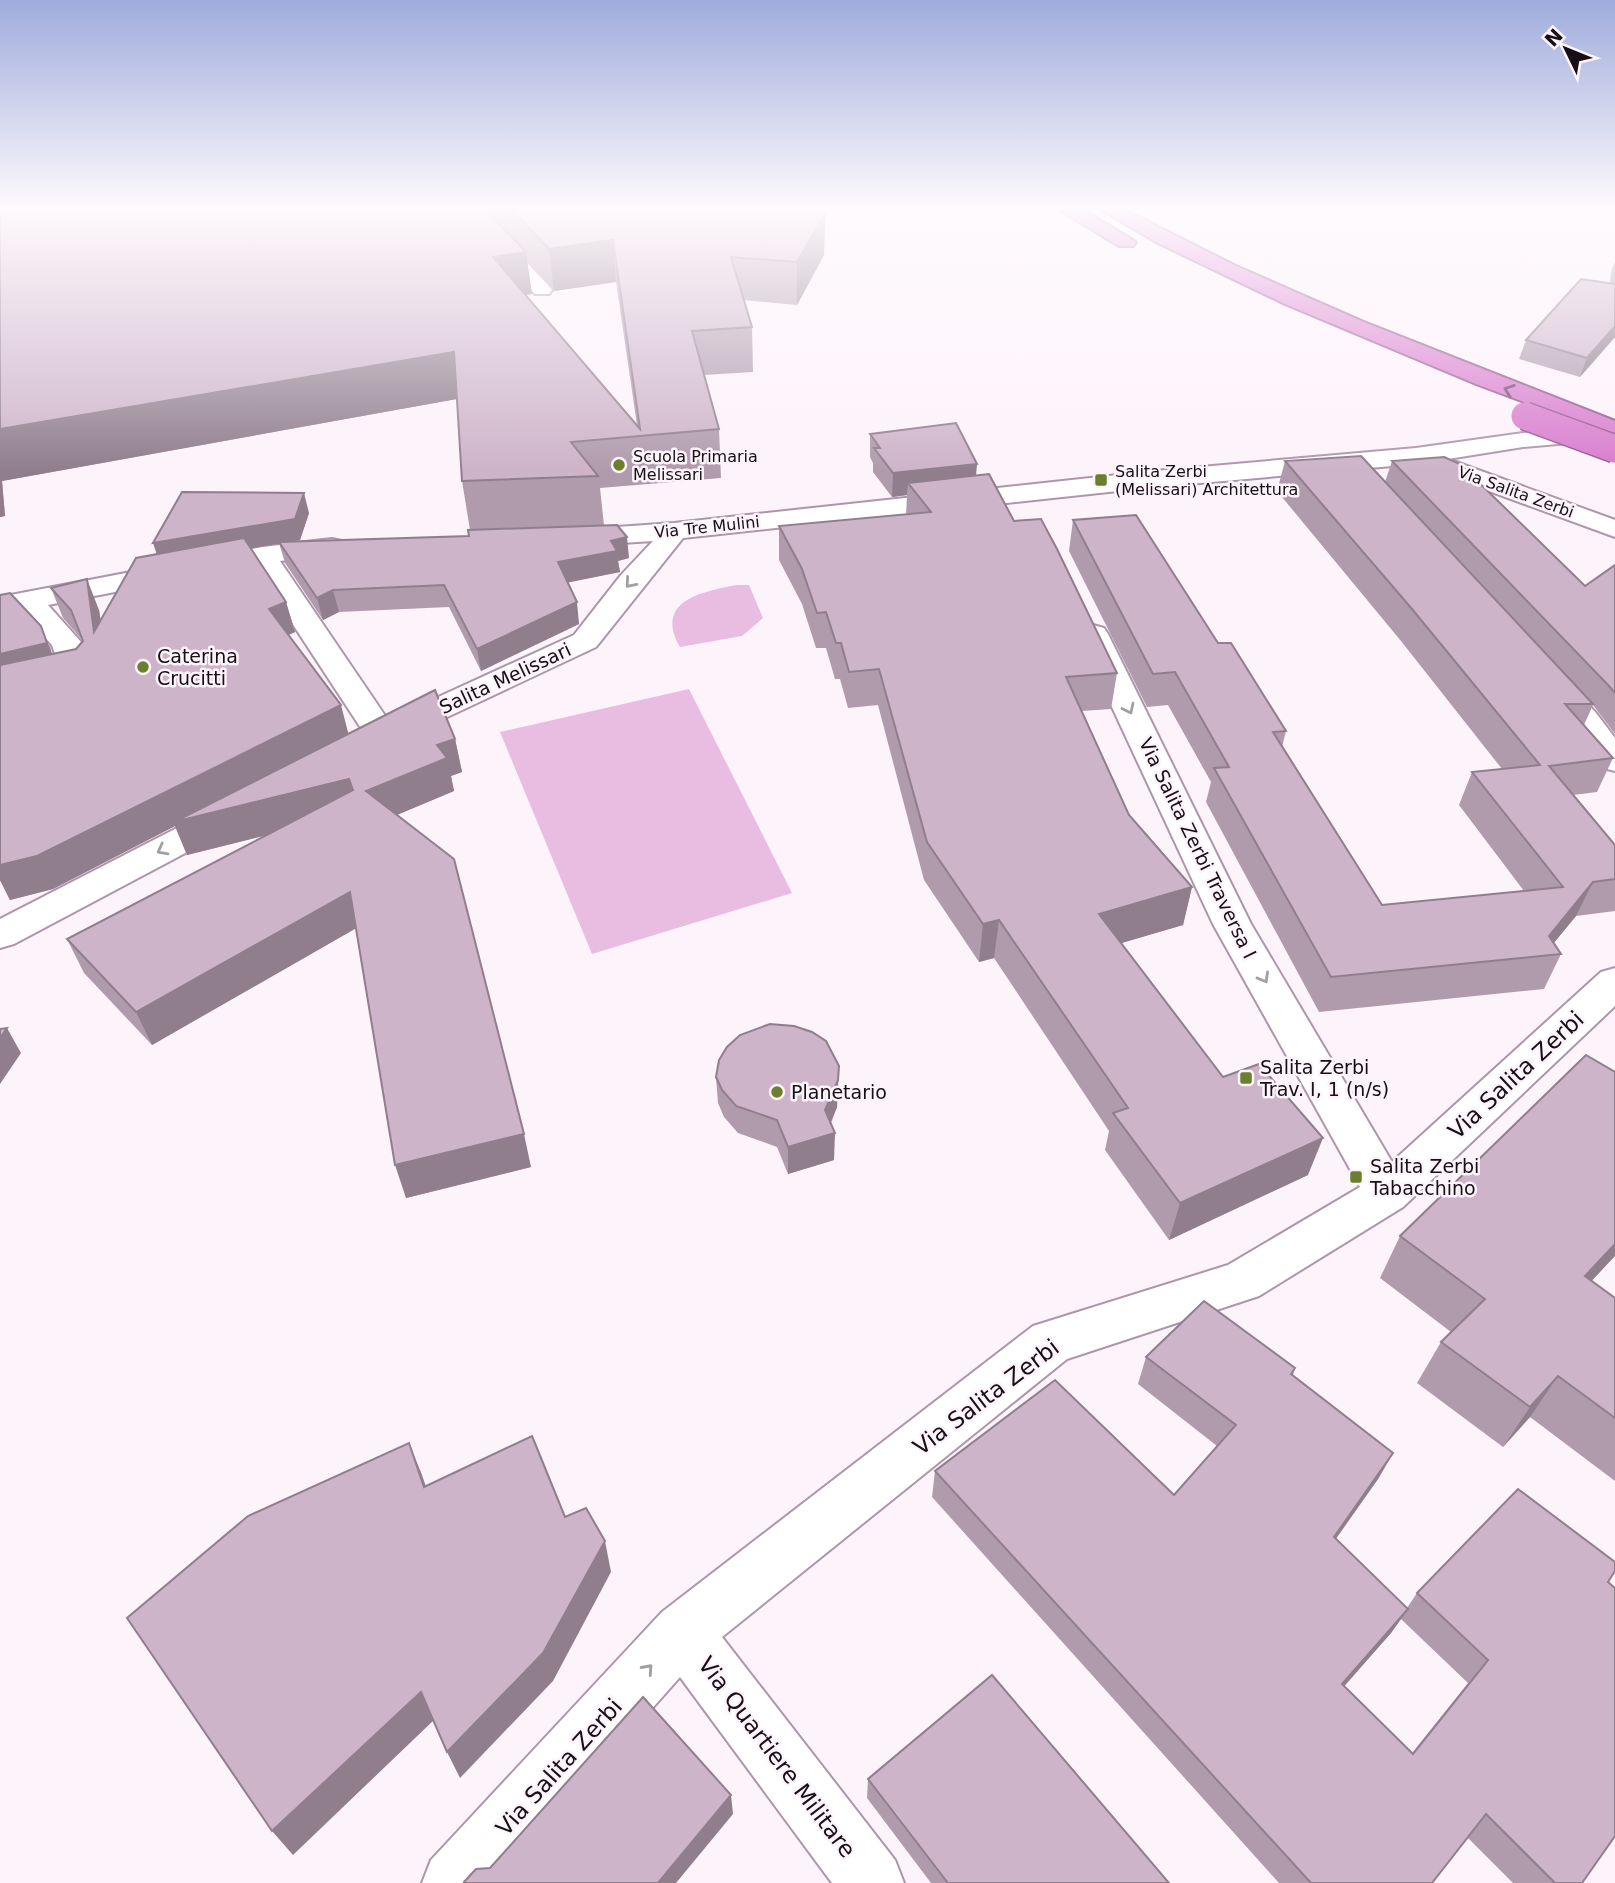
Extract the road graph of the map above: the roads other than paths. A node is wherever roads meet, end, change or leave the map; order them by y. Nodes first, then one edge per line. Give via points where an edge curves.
1 (1236, 295) edge
2 (1281, 295) edge
3 (1291, 321) dead end
4 (1342, 344) dead end
5 (1615, 430) edge
6 (1615, 449) edge
7 (1416, 456) junction
8 (1348, 461) junction
9 (1369, 484) edge
10 (1021, 495) junction
11 (1039, 528) edge
12 (1615, 529) edge
13 (674, 531) junction
14 (544, 539) edge
15 (354, 545) edge
16 (262, 555) junction
17 (14, 604) edge
18 (1080, 607) edge
19 (1530, 661) edge
20 (0, 688) edge
21 (1615, 761) edge
22 (259, 800) edge
23 (0, 935) edge
24 (1615, 982) edge
25 (1387, 1194) junction
26 (682, 1632) junction
27 (454, 1883) edge
28 (872, 1883) edge

1 - 3 highway
5 -> 2 highway via 1469,376
4 - 6 highway, bridge
5 - 7 street, Via Tre Mulini
7 - 8 street, Via Tre Mulini
7 - 12 street, Via Salita Zerbi
8 - 9 street
8 - 10 street, Via Tre Mulini
10 - 11 street
10 - 13 street, Via Tre Mulini
13 - 14 street, Via Tre Mulini
13 -> 16 street, Salita Melissari via 584,641 370,742
15 - 16 street
16 - 17 street
17 - 20 street via 66,642 78,671
18 -> 25 street, Via Salita Zerbi Traversa I via 1232,924
19 - 21 street via 1586,720
22 -> 23 street
24 - 25 street, Via Salita Zerbi
25 - 26 street, Via Salita Zerbi via 1242,1281 1051,1342
27 -> 26 street, Via Salita Zerbi
26 - 28 street, Via Quartiere Militare

